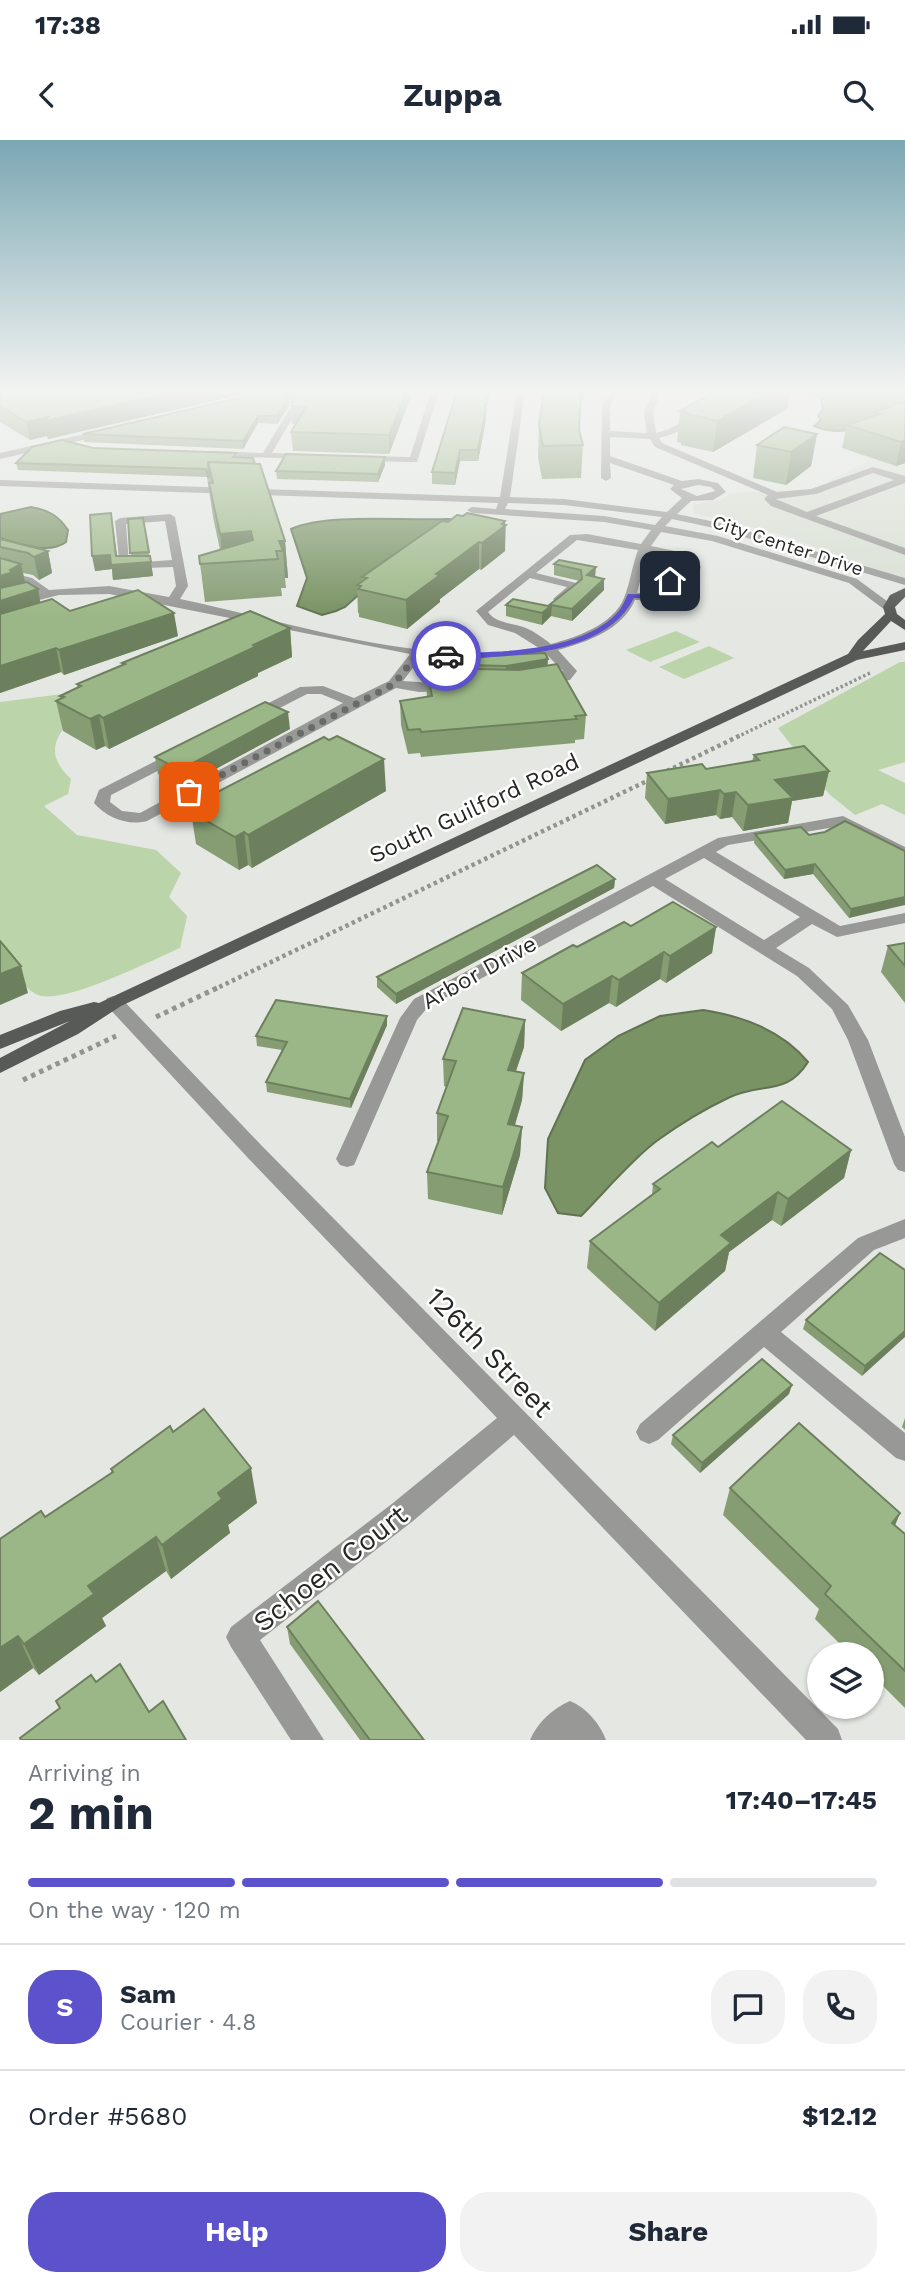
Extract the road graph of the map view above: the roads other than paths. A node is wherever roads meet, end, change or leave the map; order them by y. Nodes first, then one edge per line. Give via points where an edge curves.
1 (510, 466) edge
2 (605, 466) edge
3 (627, 466) edge
4 (707, 466) edge
5 (606, 478) dead end
6 (739, 479) junction
7 (905, 479) edge
8 (0, 483) edge
9 (681, 484) junction
10 (714, 485) junction
11 (0, 494) edge
12 (776, 495) junction
13 (690, 497) junction
14 (505, 499) junction
15 (499, 511) junction
16 (669, 515) junction
17 (806, 516) junction
18 (661, 527) junction
19 (645, 548) junction
20 (905, 552) edge
21 (178, 562) junction
22 (0, 573) edge
23 (527, 574) junction
24 (905, 582) edge
25 (118, 592) junction
26 (45, 593) junction
27 (905, 593) edge
28 (631, 596) junction
29 (172, 601) junction
30 (95, 603) edge
31 (0, 606) edge
32 (551, 606) edge
33 (890, 611) junction
34 (905, 626) edge
35 (905, 646) edge
36 (546, 649) junction
37 (418, 653) junction
38 (853, 657) junction
39 (530, 682) edge
40 (394, 684) junction
41 (465, 688) edge
42 (354, 703) junction
43 (704, 851) junction
44 (905, 853) edge
45 (652, 878) junction
46 (811, 917) junction
47 (905, 918) edge
48 (765, 947) junction
49 (114, 1002) junction
50 (0, 1042) edge
51 (0, 1066) edge
52 (347, 1159) dead end
53 (905, 1164) edge
54 (905, 1228) edge
55 (764, 1332) junction
56 (514, 1419) junction
57 (649, 1432) dead end
58 (905, 1449) edge
59 (309, 1740) edge
60 (545, 1740) edge
61 (591, 1740) edge
62 (827, 1740) edge

1 - 14 street
2 - 5 street
3 - 9 street
4 - 6 street
6 - 10 street
6 - 12 street
7 - 12 street via 873,470 812,492
7 - 17 street
8 - 14 street, City Center Drive
9 - 10 street
9 - 13 street via 676,492
10 - 13 street via 721,492 715,496
11 - 15 street, City Center Drive
12 - 17 street via 769,499
13 - 16 street
14 - 15 street
14 - 16 street, City Center Drive
15 - 18 street, City Center Drive
16 - 18 street
16 - 24 street, City Center Drive via 777,541
17 - 20 street
18 - 19 street
18 - 33 street, City Center Drive via 751,548 839,576 865,588
19 - 23 street via 574,537
19 - 28 street
19 - 28 street via 687,560 695,568 670,581 667,598
21 - 21 street via 170,517 120,521 124,567
21 - 29 street via 182,586
22 - 26 street via 28,580
23 - 32 street via 576,586
23 - 36 street via 501,602 482,611 485,618 529,635
25 - 26 street via 75,589
25 - 29 street
25 - 30 street
26 - 31 street
27 - 33 main road, South Guilford Road via 894,598
28 - 36 street via 622,613 594,633
29 - 37 street
33 - 34 main road
33 - 38 main road, South Guilford Road
35 - 38 main road, South Guilford Road
36 - 37 street via 472,657
36 - 39 street via 561,659 571,674
37 - 40 street
38 - 49 main road, South Guilford Road
40 - 41 street
40 - 42 street
42 - 42 street via 323,690 297,693 104,793 102,803 118,815 142,818
43 - 44 street, Arbor Drive via 724,841 843,821
43 - 45 street, Arbor Drive
43 - 46 street
45 - 48 street
45 - 52 street, Arbor Drive via 415,1007
46 - 47 street via 837,932
46 - 48 street
48 - 53 street via 803,972 839,1005 858,1040
49 - 50 main road, South Guilford Road
49 - 51 main road, South Guilford Road
49 - 56 street, 126th Street
54 - 55 street via 866,1244
55 - 57 street
55 - 58 street
56 - 59 street, Schoen Court via 241,1637
56 - 62 street, 126th Street
60 - 61 street via 570,1716

